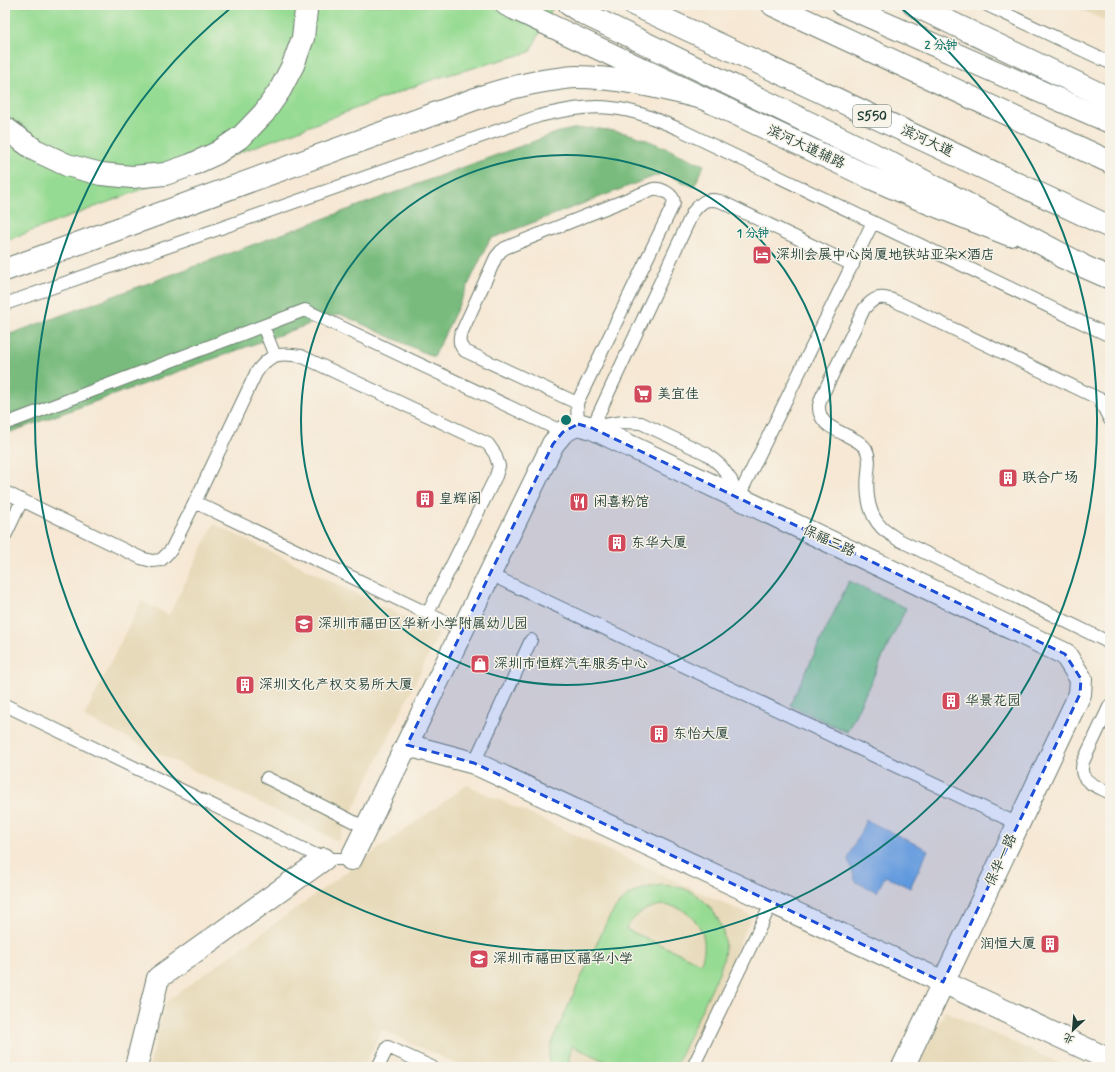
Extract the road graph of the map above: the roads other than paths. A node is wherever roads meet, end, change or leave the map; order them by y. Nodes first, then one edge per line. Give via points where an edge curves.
1 (306, 5) edge
2 (507, 5) edge
3 (570, 5) edge
4 (635, 5) edge
5 (773, 5) edge
6 (844, 5) edge
7 (914, 5) edge
8 (987, 5) edge
9 (1110, 63) edge
10 (702, 98) junction
11 (1110, 99) edge
12 (1110, 122) edge
13 (5, 128) edge
14 (1110, 162) edge
15 (873, 222) junction
16 (1110, 226) edge
17 (853, 264) junction
18 (1080, 264) junction
19 (5, 270) edge
20 (1110, 278) edge
21 (5, 304) edge
22 (263, 326) junction
23 (1110, 336) edge
24 (275, 356) junction
25 (1105, 401) edge
26 (1110, 420) edge
27 (578, 422) junction
28 (5, 424) edge
29 (5, 492) edge
30 (738, 498) junction
31 (22, 500) junction
32 (195, 502) junction
33 (5, 536) edge
34 (502, 580) dead end
35 (428, 613) junction
36 (462, 630) junction
37 (531, 640) dead end
38 (1110, 644) edge
39 (1065, 654) joint
40 (5, 705) edge
41 (1110, 705) edge
42 (407, 745) junction
43 (474, 763) junction
44 (267, 778) dead end
45 (1110, 793) edge
46 (1018, 824) junction
47 (366, 828) junction
48 (324, 859) junction
49 (351, 859) joint
50 (772, 902) junction
51 (944, 982) junction
52 (1110, 1060) edge
53 (136, 1067) edge
54 (378, 1067) edge
55 (432, 1067) edge
56 (693, 1067) edge
57 (903, 1067) edge

1 - 13 main road via 303,38 293,65 264,113 242,136 217,153 191,165 165,174 132,177 102,174 67,165 35,150
2 - 10 main road, 滨河大道辅路
3 - 18 main road via 874,154
4 - 16 main road, 滨河大道 / S550
5 - 14 main road
6 - 12 main road
7 - 11 main road
8 - 9 lane
10 - 18 main road, 滨河大道辅路 via 877,181
10 - 19 main road via 610,79 575,77 511,87
15 - 17 lane
15 - 21 lane via 657,120 612,108 575,109 532,118
15 - 23 lane
17 - 27 lane via 720,201 710,199 702,203 693,212
17 - 30 lane
18 - 20 main road, 滨河大道辅路
22 - 24 lane
22 - 27 lane via 305,310
22 - 28 lane
24 - 32 lane via 263,363 256,373
24 - 35 lane via 288,353 301,356 488,444 495,454 499,466 496,476
25 - 26 lane
25 - 38 lane via 895,300 879,298 871,301 864,309 819,405 824,421 858,442 866,450 869,460 867,496 872,513 882,528 897,539
27 - 27 lane via 674,203 672,197 660,190 653,189 505,248 496,257 460,336 459,342 465,351
27 - 30 main road, 保福三路
27 - 36 main road via 553,444
29 - 31 lane
30 - 39 main road, 保福三路
31 - 32 lane via 152,561 161,560 171,550
31 - 33 lane
32 - 35 lane
34 - 46 lane
35 - 36 lane
36 - 42 main road
37 - 43 lane
39 - 46 main road, 保华一路 via 1081,679 1080,694
40 - 48 lane
41 - 45 lane via 1081,769 1092,784
42 - 43 main road
42 - 47 main road
43 - 50 main road
44 - 47 lane
46 - 51 main road, 保华一路
47 - 49 main road
48 - 49 lane
48 - 53 main road via 158,978
50 - 51 main road
50 - 56 lane
51 - 52 main road
51 - 57 main road, 保华一路
54 - 55 lane via 388,1047

